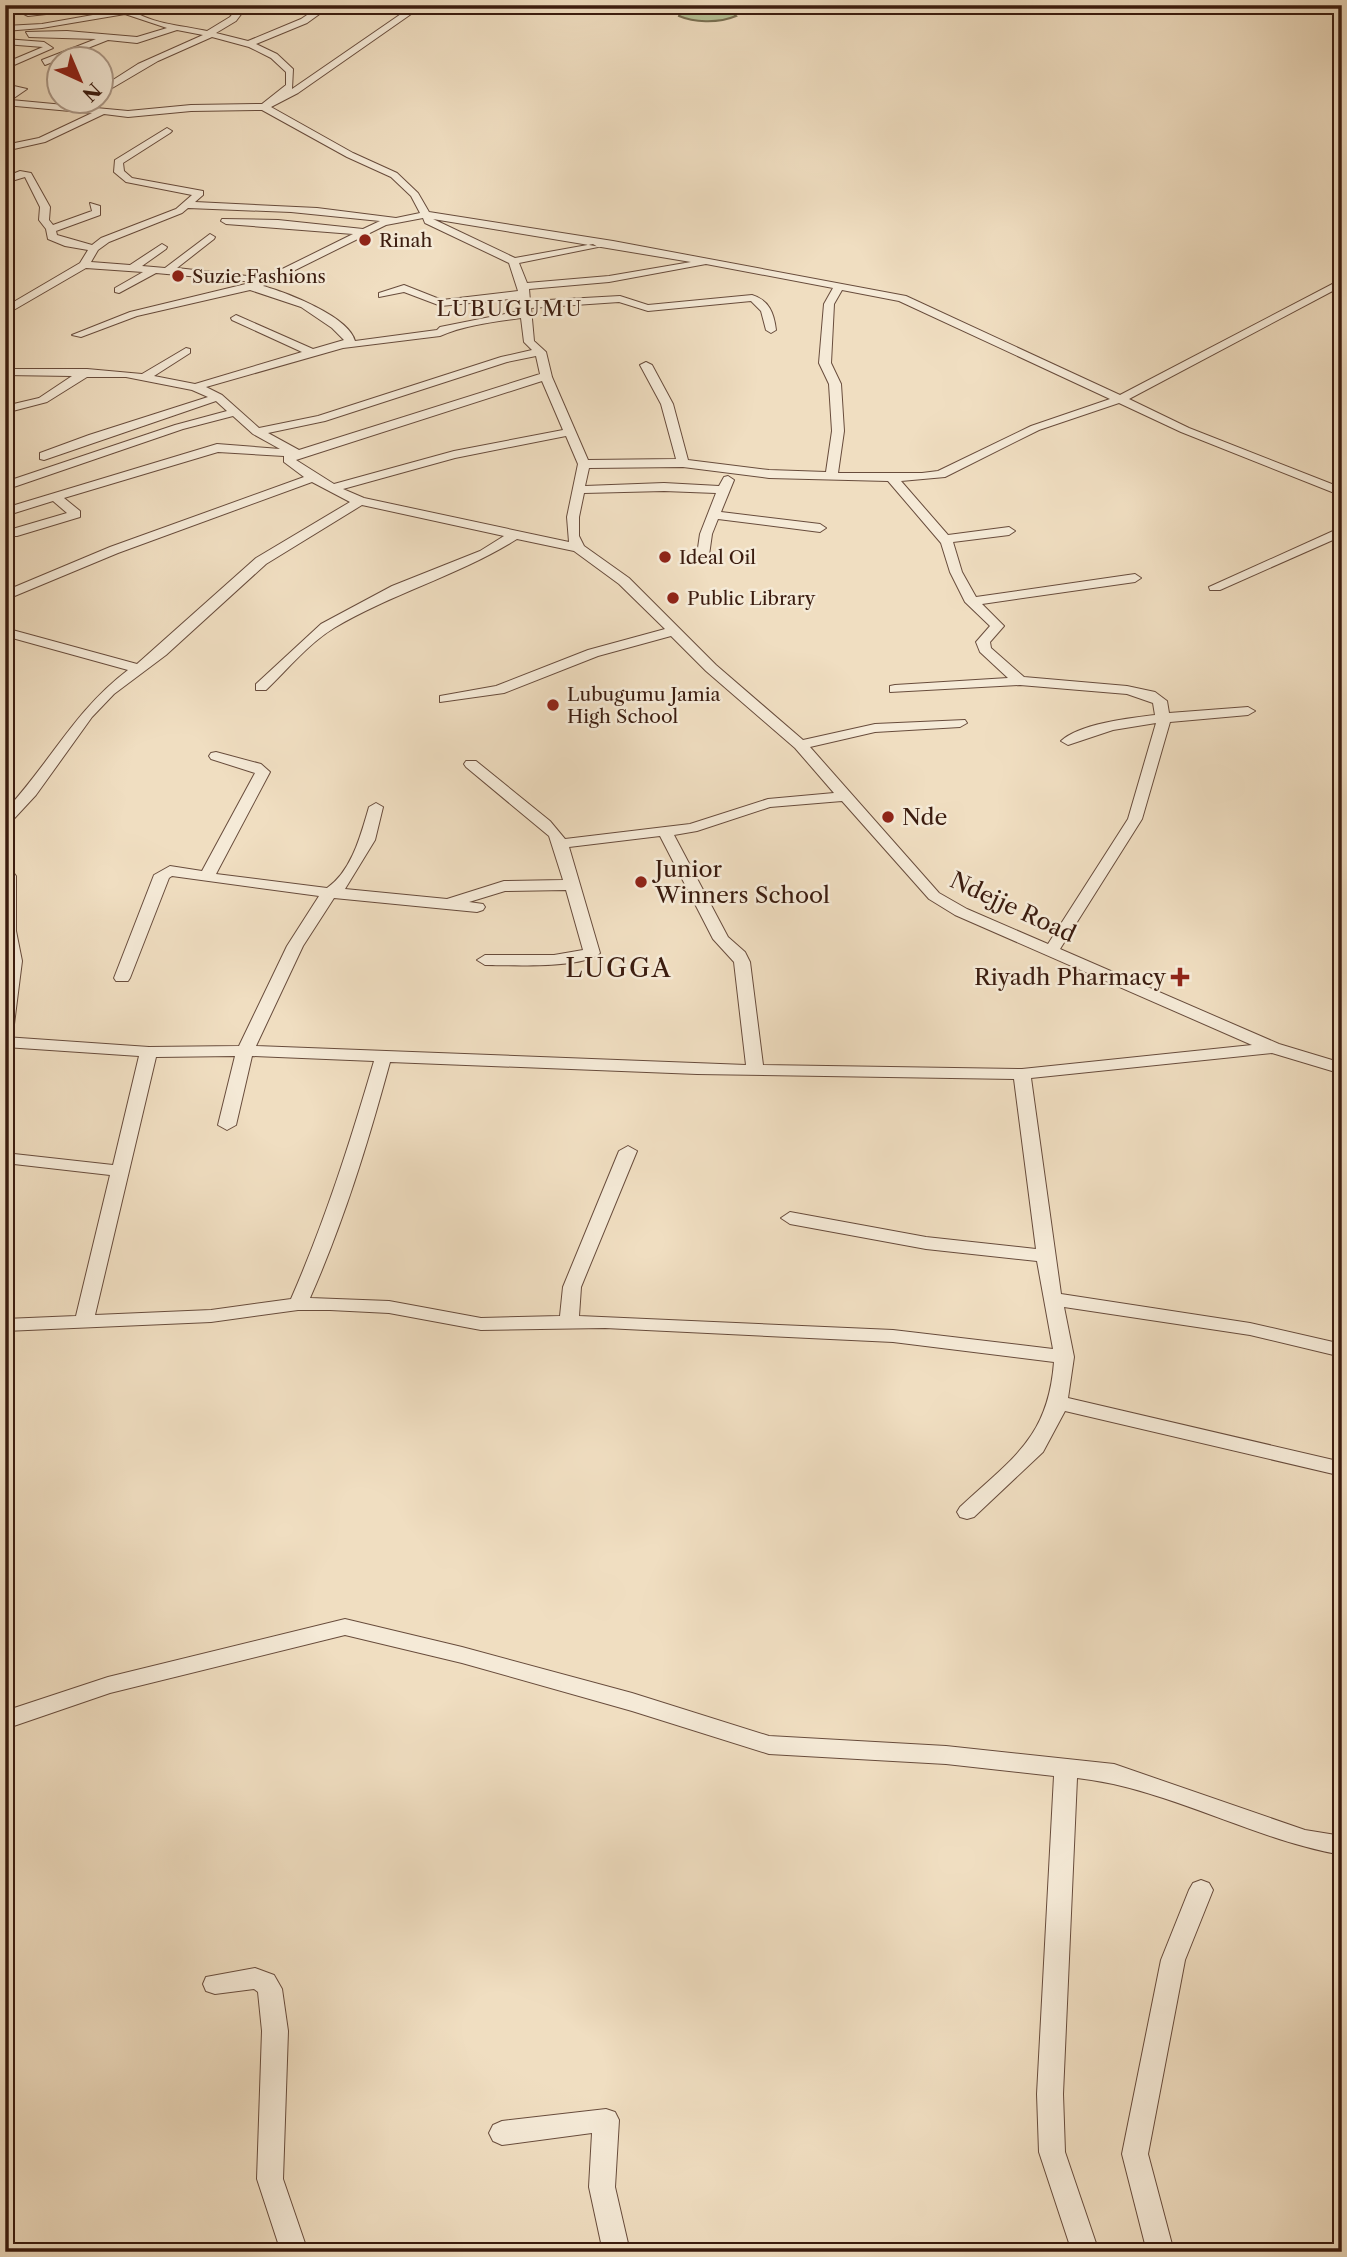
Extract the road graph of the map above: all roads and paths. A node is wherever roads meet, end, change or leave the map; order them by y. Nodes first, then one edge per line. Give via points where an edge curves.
1 (244, 5) edge
2 (328, 5) edge
3 (420, 5) edge
4 (86, 7) edge
5 (122, 9) edge
6 (28, 15) dead end
7 (178, 27) junction
8 (5, 29) edge
9 (29, 34) dead end
10 (210, 34) junction
11 (84, 35) junction
12 (111, 37) junction
13 (5, 41) edge
14 (58, 44) junction
15 (248, 44) junction
16 (44, 62) dead end
17 (5, 66) edge
18 (116, 80) edge
19 (5, 87) edge
20 (7, 102) edge
21 (46, 107) edge
22 (264, 107) junction
23 (5, 111) edge
24 (116, 112) edge
25 (94, 116) edge
26 (167, 131) dead end
27 (5, 148) edge
28 (5, 180) edge
29 (93, 205) dead end
30 (188, 205) junction
31 (425, 215) junction
32 (394, 220) junction
33 (226, 221) dead end
34 (51, 229) junction
35 (364, 232) junction
36 (210, 237) dead end
37 (162, 247) dead end
38 (593, 247) dead end
39 (94, 248) junction
40 (513, 261) junction
41 (709, 261) junction
42 (84, 265) junction
43 (131, 269) junction
44 (152, 271) junction
45 (166, 272) junction
46 (267, 281) junction
47 (1342, 282) edge
48 (839, 286) junction
49 (252, 287) junction
50 (119, 290) dead end
51 (383, 295) dead end
52 (524, 300) junction
53 (5, 312) edge
54 (236, 318) dead end
55 (771, 330) dead end
56 (76, 335) dead end
57 (346, 345) junction
58 (186, 351) dead end
59 (541, 352) junction
60 (315, 354) junction
61 (646, 365) dead end
62 (5, 372) edge
63 (87, 372) junction
64 (546, 376) junction
65 (144, 377) junction
66 (195, 387) junction
67 (218, 397) junction
68 (1121, 399) junction
69 (5, 410) edge
70 (236, 412) junction
71 (257, 432) junction
72 (571, 432) junction
73 (298, 454) junction
74 (44, 456) dead end
75 (684, 463) junction
76 (584, 464) junction
77 (736, 468) junction
78 (832, 476) junction
79 (891, 477) junction
80 (312, 478) junction
81 (5, 486) edge
82 (331, 489) junction
83 (579, 490) junction
84 (722, 490) junction
85 (1342, 492) edge
86 (54, 496) junction
87 (360, 501) junction
88 (5, 512) edge
89 (713, 515) junction
90 (820, 528) dead end
91 (1009, 531) dead end
92 (1342, 531) edge
93 (13, 533) dead end
94 (516, 534) junction
95 (944, 539) junction
96 (578, 548) junction
97 (703, 555) dead end
98 (1136, 578) dead end
99 (1215, 587) dead end
100 (5, 596) edge
101 (972, 602) junction
102 (674, 631) junction
103 (5, 632) edge
104 (141, 669) junction
105 (1020, 681) junction
106 (261, 687) dead end
107 (895, 689) dead end
108 (445, 699) dead end
109 (1248, 711) dead end
110 (1164, 719) junction
111 (960, 723) dead end
112 (1068, 741) dead end
113 (800, 745) junction
114 (216, 756) dead end
115 (471, 764) dead end
116 (846, 796) junction
117 (376, 807) dead end
118 (5, 820) edge
119 (665, 831) junction
120 (560, 844) junction
121 (207, 876) junction
122 (6, 880) edge
123 (571, 885) junction
124 (331, 892) junction
125 (443, 904) junction
126 (478, 907) dead end
127 (1051, 951) junction
128 (485, 960) dead end
129 (122, 978) dead end
130 (5, 1032) edge
131 (5, 1042) edge
132 (1273, 1048) junction
133 (245, 1051) junction
134 (149, 1052) junction
135 (383, 1058) junction
136 (1342, 1069) edge
137 (755, 1070) junction
138 (1022, 1074) junction
139 (228, 1125) dead end
140 (628, 1151) dead end
141 (5, 1158) edge
142 (121, 1171) junction
143 (790, 1218) dead end
144 (1045, 1256) junction
145 (1054, 1299) junction
146 (298, 1304) junction
147 (84, 1322) junction
148 (569, 1323) junction
149 (5, 1325) edge
150 (1342, 1351) edge
151 (1064, 1357) junction
152 (1057, 1402) junction
153 (1342, 1469) edge
154 (967, 1512) dead end
155 (5, 1720) edge
156 (1066, 1768) junction
157 (1342, 1846) edge
158 (1201, 1889) dead end
159 (215, 1984) dead end
160 (502, 2133) dead end
161 (295, 2252) edge
162 (617, 2252) edge
163 (1086, 2252) edge
164 (1161, 2252) edge

1 - 10 street via 233,19
2 - 15 street via 304,21
3 - 22 street via 281,101
4 - 6 street
5 - 7 street
5 - 8 street
7 - 10 street
7 - 12 street via 137,40
9 - 11 street
10 - 15 street
10 - 18 street
11 - 12 street
11 - 14 street
12 - 16 street
13 - 14 street
14 - 17 street
15 - 22 street via 275,55 290,71 290,86
19 - 20 street via 23,88
20 - 21 street
20 - 23 street
22 - 24 street
22 - 31 street via 394,175 415,194
25 - 27 street via 42,140
26 - 30 street via 118,162 119,172 129,180 199,191
28 - 34 street via 28,175
29 - 34 street via 97,213
30 - 32 street via 338,211
30 - 39 street
31 - 32 street
31 - 40 street via 445,230
31 - 41 street
32 - 35 street
33 - 35 street
34 - 39 street via 57,240
35 - 46 street
36 - 45 street
37 - 43 street
38 - 40 street
39 - 42 street
40 - 52 street
41 - 48 street
41 - 52 street
42 - 43 street
42 - 53 street
43 - 44 street
44 - 45 street
44 - 50 street
45 - 46 street
46 - 49 street
47 - 68 street
48 - 68 street via 902,298
48 - 78 street via 829,304 825,363 835,384 838,430
49 - 56 street via 134,314
49 - 57 street via 314,307 349,336
51 - 52 street via 404,288 441,303
52 - 55 street via 620,299 648,308 752,298 765,307
52 - 57 street via 440,333
52 - 59 street via 529,342
54 - 60 street
57 - 60 street
58 - 65 street
59 - 64 street
59 - 71 street via 321,419
60 - 66 street
61 - 75 street via 667,404
62 - 63 street
63 - 65 street
63 - 69 street via 43,400
64 - 72 street
64 - 73 street
65 - 66 street
66 - 67 street
67 - 70 street
67 - 74 street
68 - 79 street via 1035,428 942,474
68 - 85 street
70 - 71 street
70 - 81 street
71 - 73 street
72 - 76 street
72 - 82 street via 454,455
73 - 80 street via 288,459
73 - 86 street via 217,448
75 - 76 street
75 - 77 street
76 - 83 street
77 - 78 street
77 - 84 street
78 - 79 street
79 - 95 street
80 - 82 street
80 - 100 street via 126,545
82 - 87 street
83 - 84 street
83 - 96 street via 573,536
84 - 89 street
86 - 88 street
86 - 93 street via 76,514
87 - 94 street
87 - 104 street via 261,562
89 - 90 street
89 - 97 street
91 - 95 street
92 - 99 street
94 - 96 street
94 - 106 street via 484,554 406,584 326,627
95 - 101 street
96 - 102 street, Ndejje Road via 624,580
98 - 101 street
101 - 105 street via 997,626 984,642 985,649
102 - 108 street via 593,653 499,690
102 - 113 street, Ndejje Road
103 - 104 street
104 - 118 street via 109,691 87,714
105 - 107 street
105 - 110 street via 1150,695 1160,701
109 - 110 street
110 - 112 street via 1096,730
110 - 127 street via 1135,819
111 - 113 street via 875,728
113 - 116 street, Ndejje Road
114 - 121 street via 262,772
115 - 120 street via 545,824
116 - 119 street via 768,803 698,827
116 - 127 street, Ndejje Road via 934,896
117 - 124 street via 367,840 344,884
119 - 120 street
119 - 137 street via 721,939 742,962
120 - 123 street
121 - 124 street
121 - 129 street via 170,871 163,875
122 - 130 street via 14,961
123 - 125 street via 504,886
123 - 128 street via 592,953 554,960
124 - 125 street
124 - 133 street via 295,946
125 - 126 street
127 - 132 street, Ndejje Road
131 - 134 street
132 - 136 street, Ndejje Road
132 - 138 street
133 - 134 street
133 - 135 street
133 - 139 street
134 - 142 street
135 - 137 street
135 - 146 street via 338,1209
137 - 138 street
138 - 144 street
140 - 148 street via 572,1287
141 - 142 street
142 - 147 street
143 - 144 street via 926,1243
144 - 145 street
145 - 150 street via 1250,1329
145 - 151 street
146 - 147 street via 211,1316
146 - 148 street via 389,1307 481,1324
147 - 149 street
148 - 151 street via 893,1336
151 - 152 street
152 - 153 street
152 - 154 street via 1036,1447
155 - 156 street via 108,1685 345,1627 619,1698 769,1745 946,1755
156 - 157 street via 1114,1773 1304,1839
156 - 163 street via 1050,2094 1052,2152
158 - 164 street via 1173,1960 1135,2154
159 - 161 street via 255,1978 270,1989 275,2031 270,2179
160 - 162 street via 606,2120 602,2187

